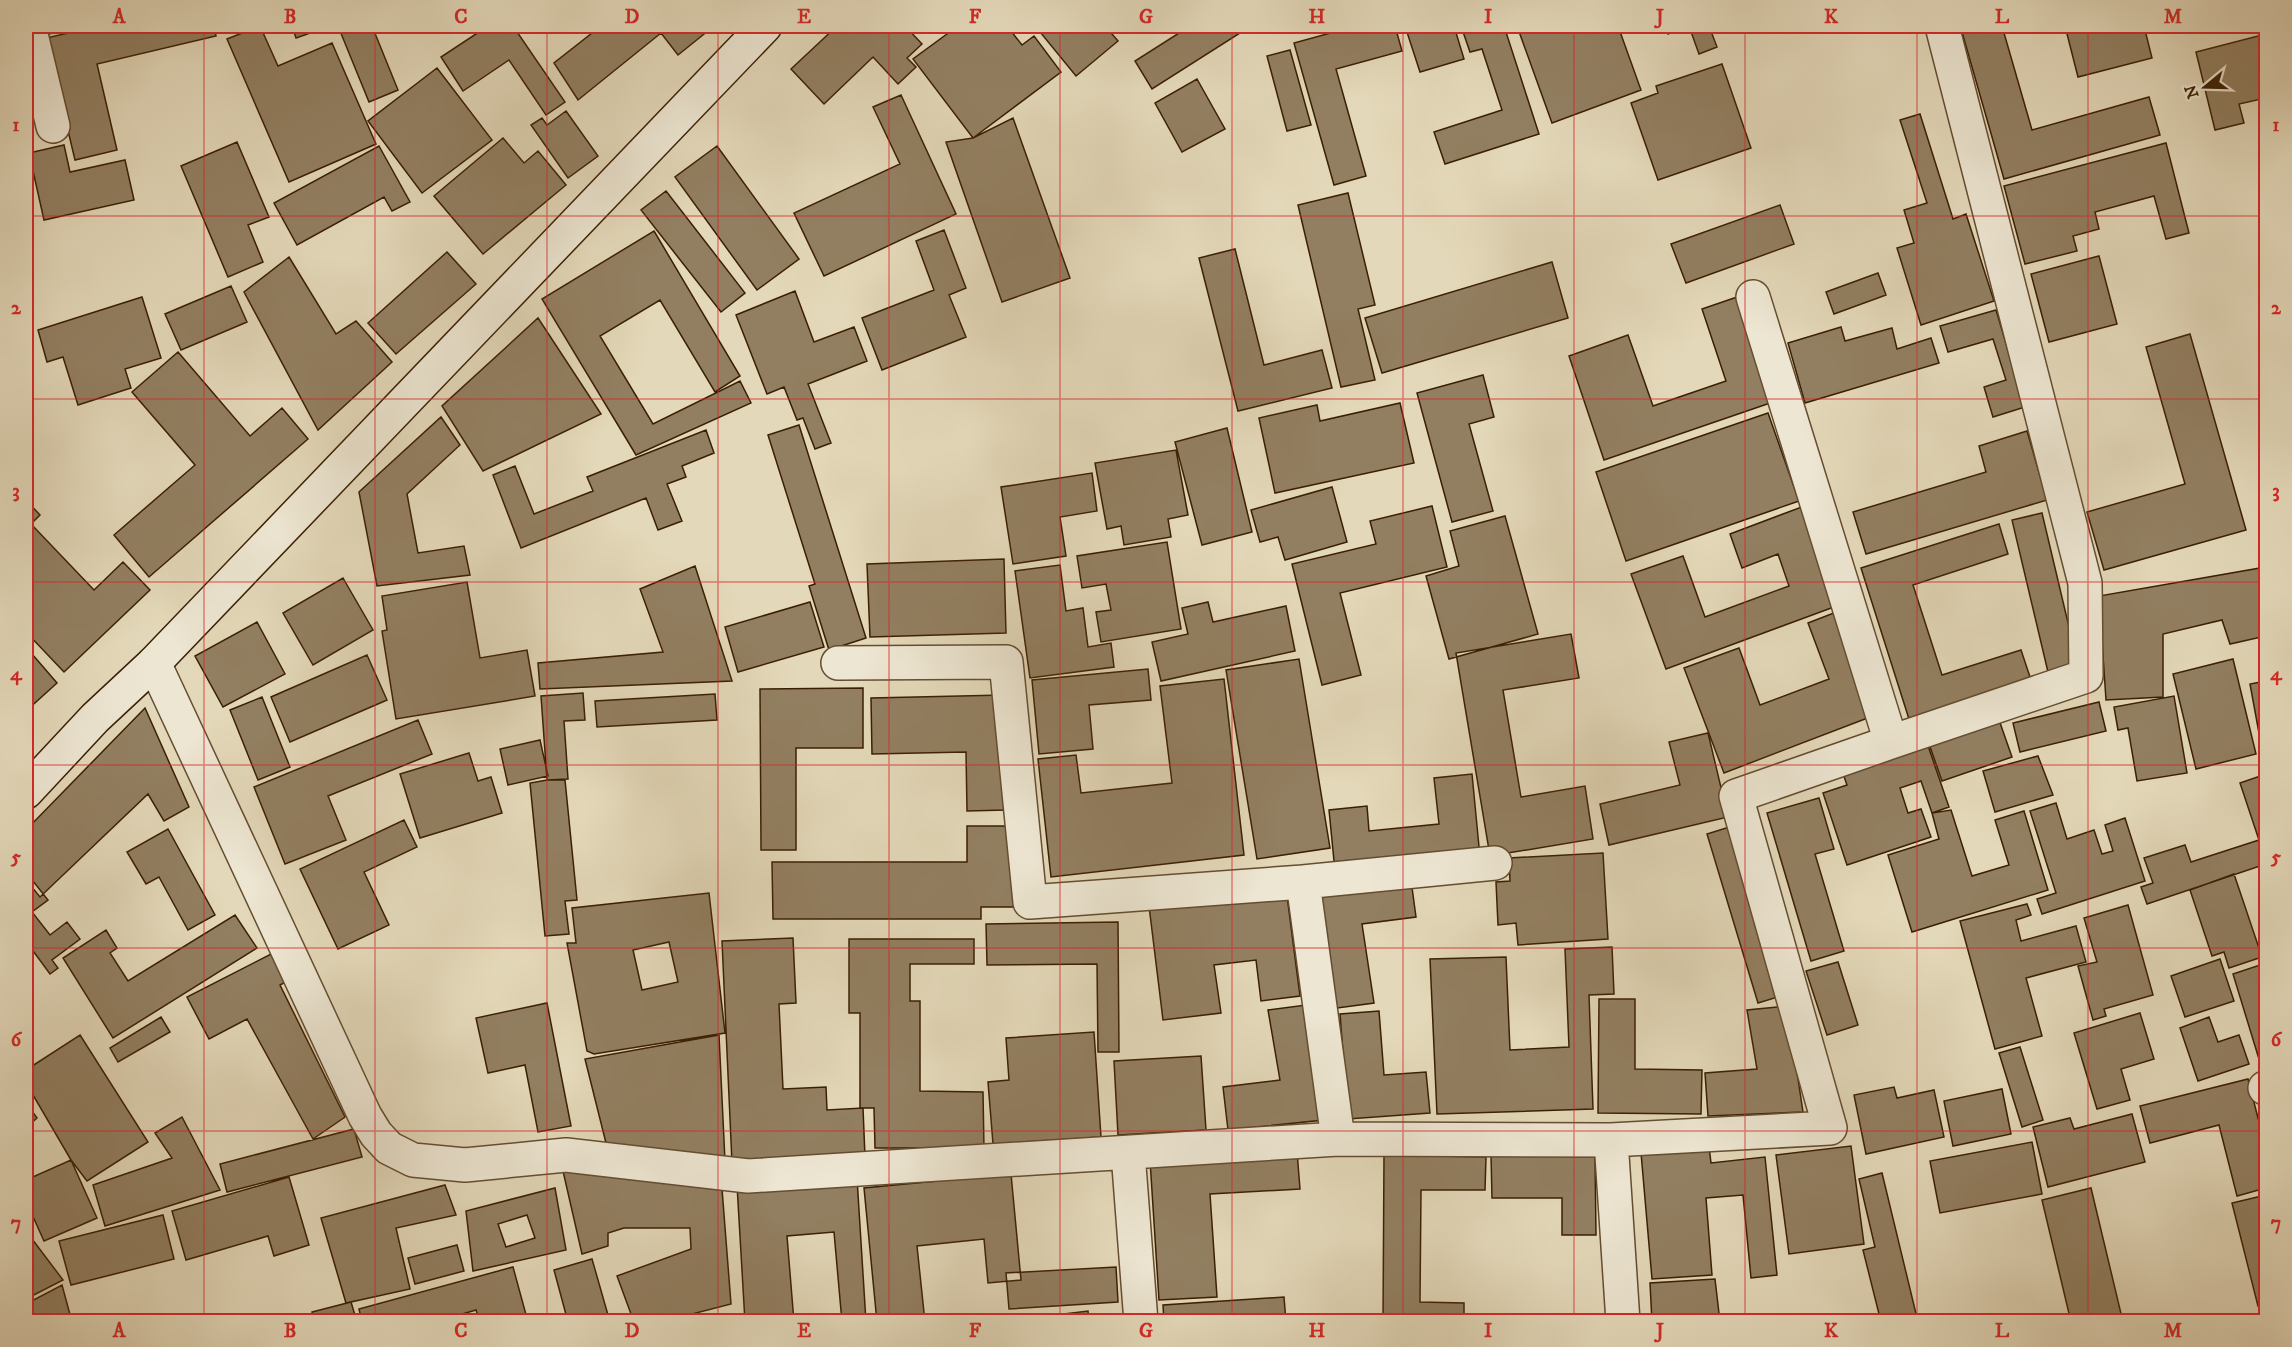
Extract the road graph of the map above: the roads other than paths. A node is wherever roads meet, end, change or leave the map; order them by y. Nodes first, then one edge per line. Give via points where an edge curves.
1 (29, 26) edge
2 (765, 26) edge
3 (1942, 26) edge
4 (53, 126) dead end
5 (1753, 297) dead end
6 (154, 663) junction
7 (838, 663) dead end
8 (1891, 742) junction
9 (26, 792) edge
10 (1495, 863) dead end
11 (1303, 882) junction
12 (1338, 1139) junction
13 (1611, 1140) junction
14 (1128, 1153) junction
15 (1141, 1322) edge
16 (1623, 1322) edge

1 - 4 street
2 - 6 street
3 - 8 street via 2085,583 2086,676
5 - 8 street
6 - 9 street via 95,718
6 - 14 street via 356,1100 389,1148 413,1160 465,1165 566,1155 748,1176
7 - 11 street via 1006,662 1030,902
8 - 13 street via 1736,796 1830,1128
10 - 11 street
11 - 12 street
12 - 13 street
12 - 14 street
13 - 16 street
14 - 15 street

